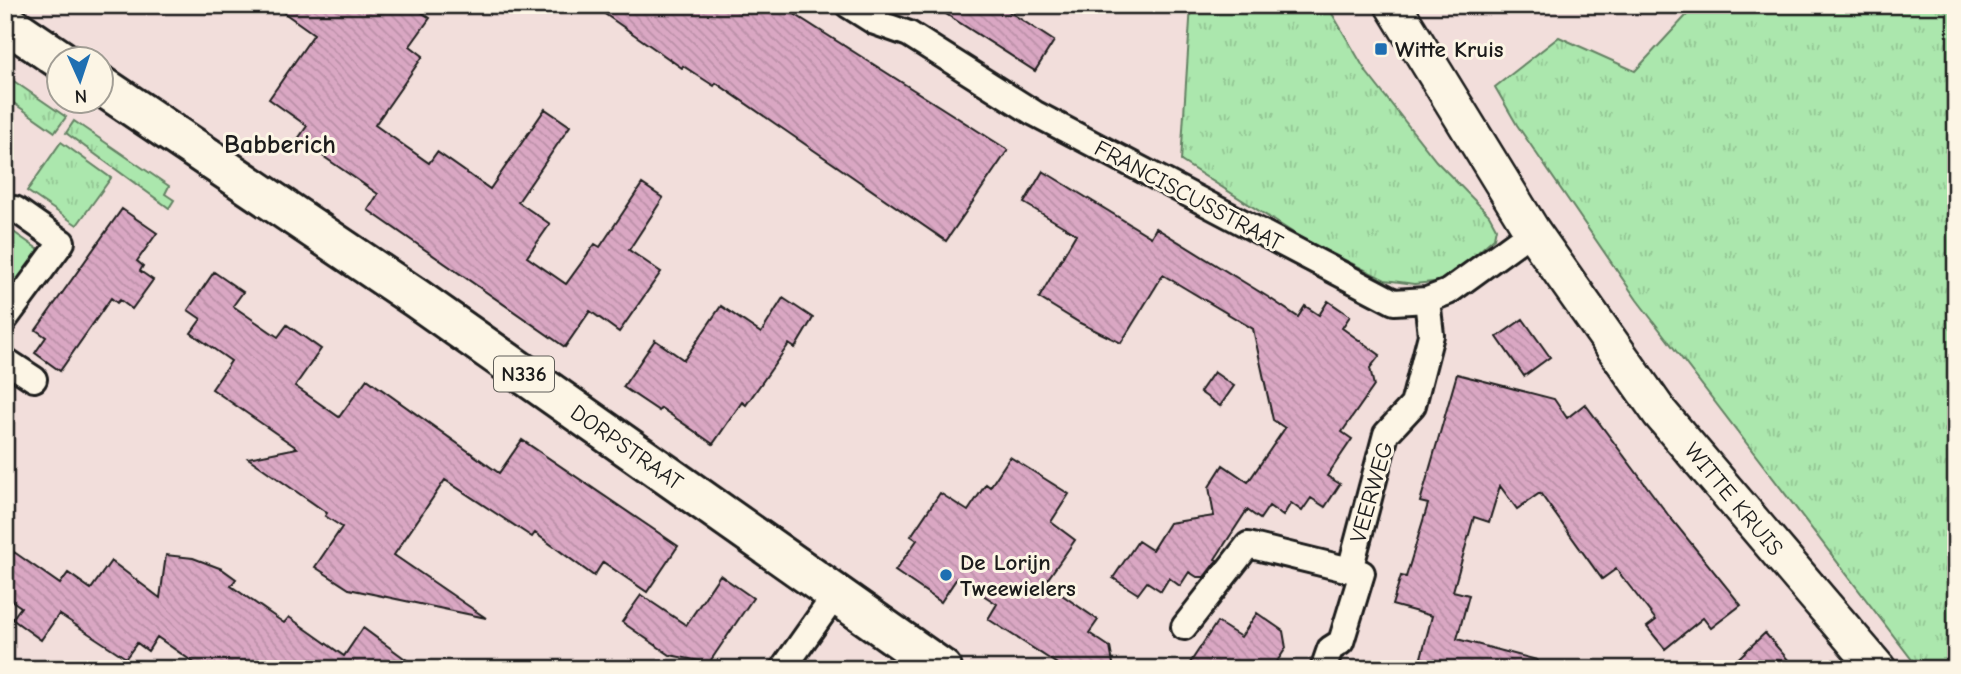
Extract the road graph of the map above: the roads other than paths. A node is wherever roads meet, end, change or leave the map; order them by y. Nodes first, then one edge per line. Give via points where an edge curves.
1 (848, 5) edge
2 (1393, 5) edge
3 (5, 22) edge
4 (46, 50) edge
5 (116, 95) edge
6 (15, 209) dead end
7 (1532, 231) junction
8 (1427, 300) junction
9 (5, 319) edge
10 (5, 360) edge
11 (34, 379) dead end
12 (1350, 569) junction
13 (836, 594) junction
14 (1184, 626) dead end
15 (783, 669) edge
16 (942, 669) edge
17 (1323, 669) edge
18 (1878, 669) edge

1 - 8 street, FRANCISCUSSTRAAT via 875,22 909,34 1034,114 1394,302
2 - 7 main road, WITTE KRUIS
3 - 4 main road
5 - 13 main road, DORPSTRAAT / N336 via 416,298
6 - 9 street via 62,242
7 - 8 street, FRANCISCUSSTRAAT via 1448,292
7 - 18 main road, WITTE KRUIS via 1660,412
8 - 12 street, VEERWEG via 1431,335 1413,404 1385,434
10 - 11 street
12 - 14 street, VEERWEG via 1248,545
12 - 17 street, VEERWEG via 1362,573 1340,642 1330,649
13 - 15 street
13 - 16 main road, DORPSTRAAT / N336

